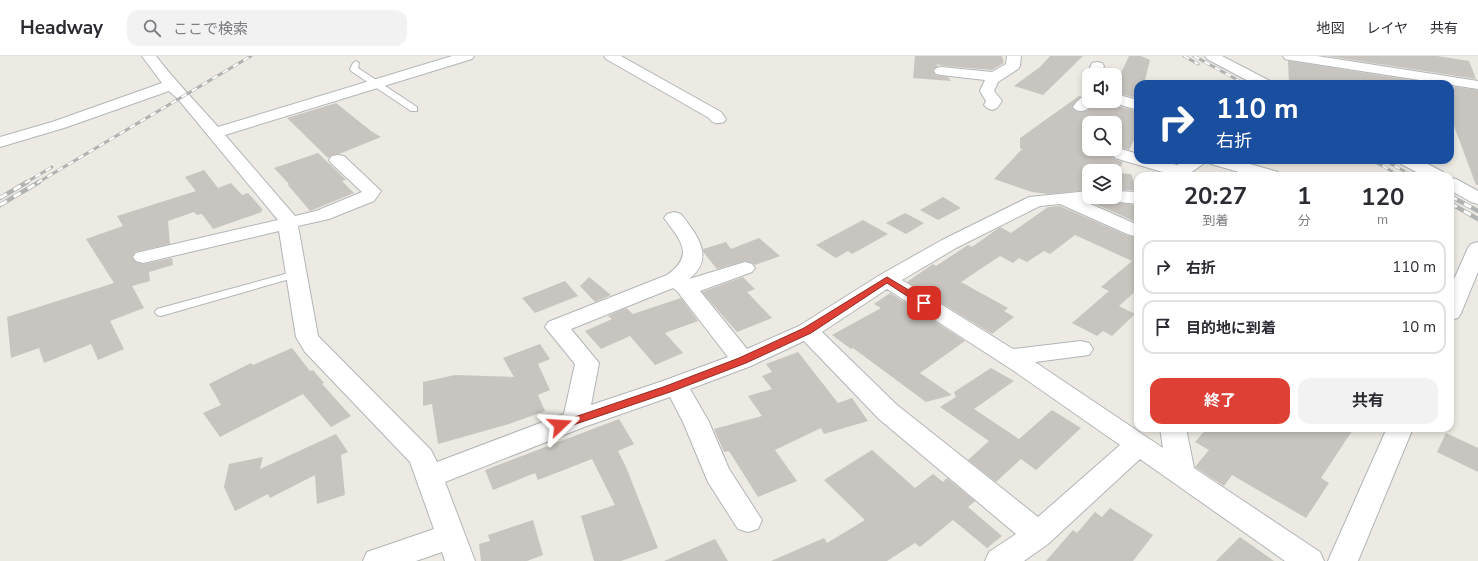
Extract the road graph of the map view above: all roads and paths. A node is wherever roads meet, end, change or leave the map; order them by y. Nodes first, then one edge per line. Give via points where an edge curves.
1 (149, 56) edge
2 (467, 56) edge
3 (611, 56) edge
4 (1014, 56) edge
5 (1290, 56) edge
6 (1219, 58) edge
7 (356, 63) dead end
8 (941, 71) dead end
9 (994, 77) junction
10 (1255, 80) edge
11 (1446, 80) edge
12 (1454, 81) edge
13 (375, 84) junction
14 (172, 85) junction
15 (1478, 85) edge
16 (1122, 101) edge
17 (1134, 104) edge
18 (992, 105) dead end
19 (414, 109) dead end
20 (718, 119) dead end
21 (214, 133) junction
22 (0, 142) edge
23 (1122, 154) edge
24 (1134, 158) edge
25 (338, 160) dead end
26 (1150, 164) edge
27 (1191, 164) edge
28 (1231, 164) edge
29 (1414, 164) edge
30 (1172, 172) edge
31 (1180, 172) edge
32 (1258, 172) edge
33 (1430, 172) edge
34 (1454, 185) edge
35 (1082, 196) edge
36 (1122, 197) edge
37 (1061, 198) junction
38 (1134, 198) edge
39 (1478, 198) edge
40 (674, 218) dead end
41 (288, 222) junction
42 (1134, 230) dead end
43 (1478, 248) edge
44 (143, 257) dead end
45 (745, 268) dead end
46 (296, 274) junction
47 (887, 280) junction
48 (681, 284) junction
49 (1454, 304) edge
50 (161, 312) dead end
51 (807, 331) junction
52 (1081, 349) dead end
53 (1010, 357) junction
54 (743, 360) junction
55 (676, 386) junction
56 (575, 420) junction
57 (1174, 432) edge
58 (1398, 432) edge
59 (1138, 445) junction
60 (1182, 474) junction
61 (430, 476) junction
62 (748, 520) dead end
63 (1038, 535) junction
64 (456, 548) edge
65 (378, 561) edge
66 (1000, 561) edge
67 (1309, 561) edge
68 (1343, 561) edge

1 - 14 street
2 - 13 street
3 - 20 street
4 - 9 street via 1013,66
5 - 11 street
6 - 10 street
7 - 13 lane via 354,69
8 - 9 street
9 - 18 street via 987,91 994,101
12 - 15 street
13 - 19 lane
13 - 21 street
14 - 21 street
14 - 22 street via 58,125
16 - 17 street
21 - 41 street
23 - 24 street
25 - 41 street via 372,191 368,197 322,215
26 - 30 street
27 - 31 street
28 - 32 street
29 - 33 street
34 - 39 street
35 - 37 street
36 - 38 street
37 - 42 street
37 - 47 street via 1036,201 949,244
40 - 48 street via 691,240 693,248 692,261
41 - 44 street
41 - 46 street
43 - 49 street
45 - 48 street
46 - 50 lane
46 - 61 street via 307,337 422,457
47 - 51 street
47 - 53 street
48 - 54 street
48 - 56 street via 556,327 587,363
51 - 54 street
51 - 63 street via 888,412
52 - 53 street
53 - 59 street
54 - 55 street
55 - 56 street
55 - 62 street via 696,422 718,474
56 - 61 street
57 - 60 street
58 - 68 street
59 - 60 street
59 - 63 street
60 - 67 street
61 - 64 street
63 - 66 street
64 - 65 street

